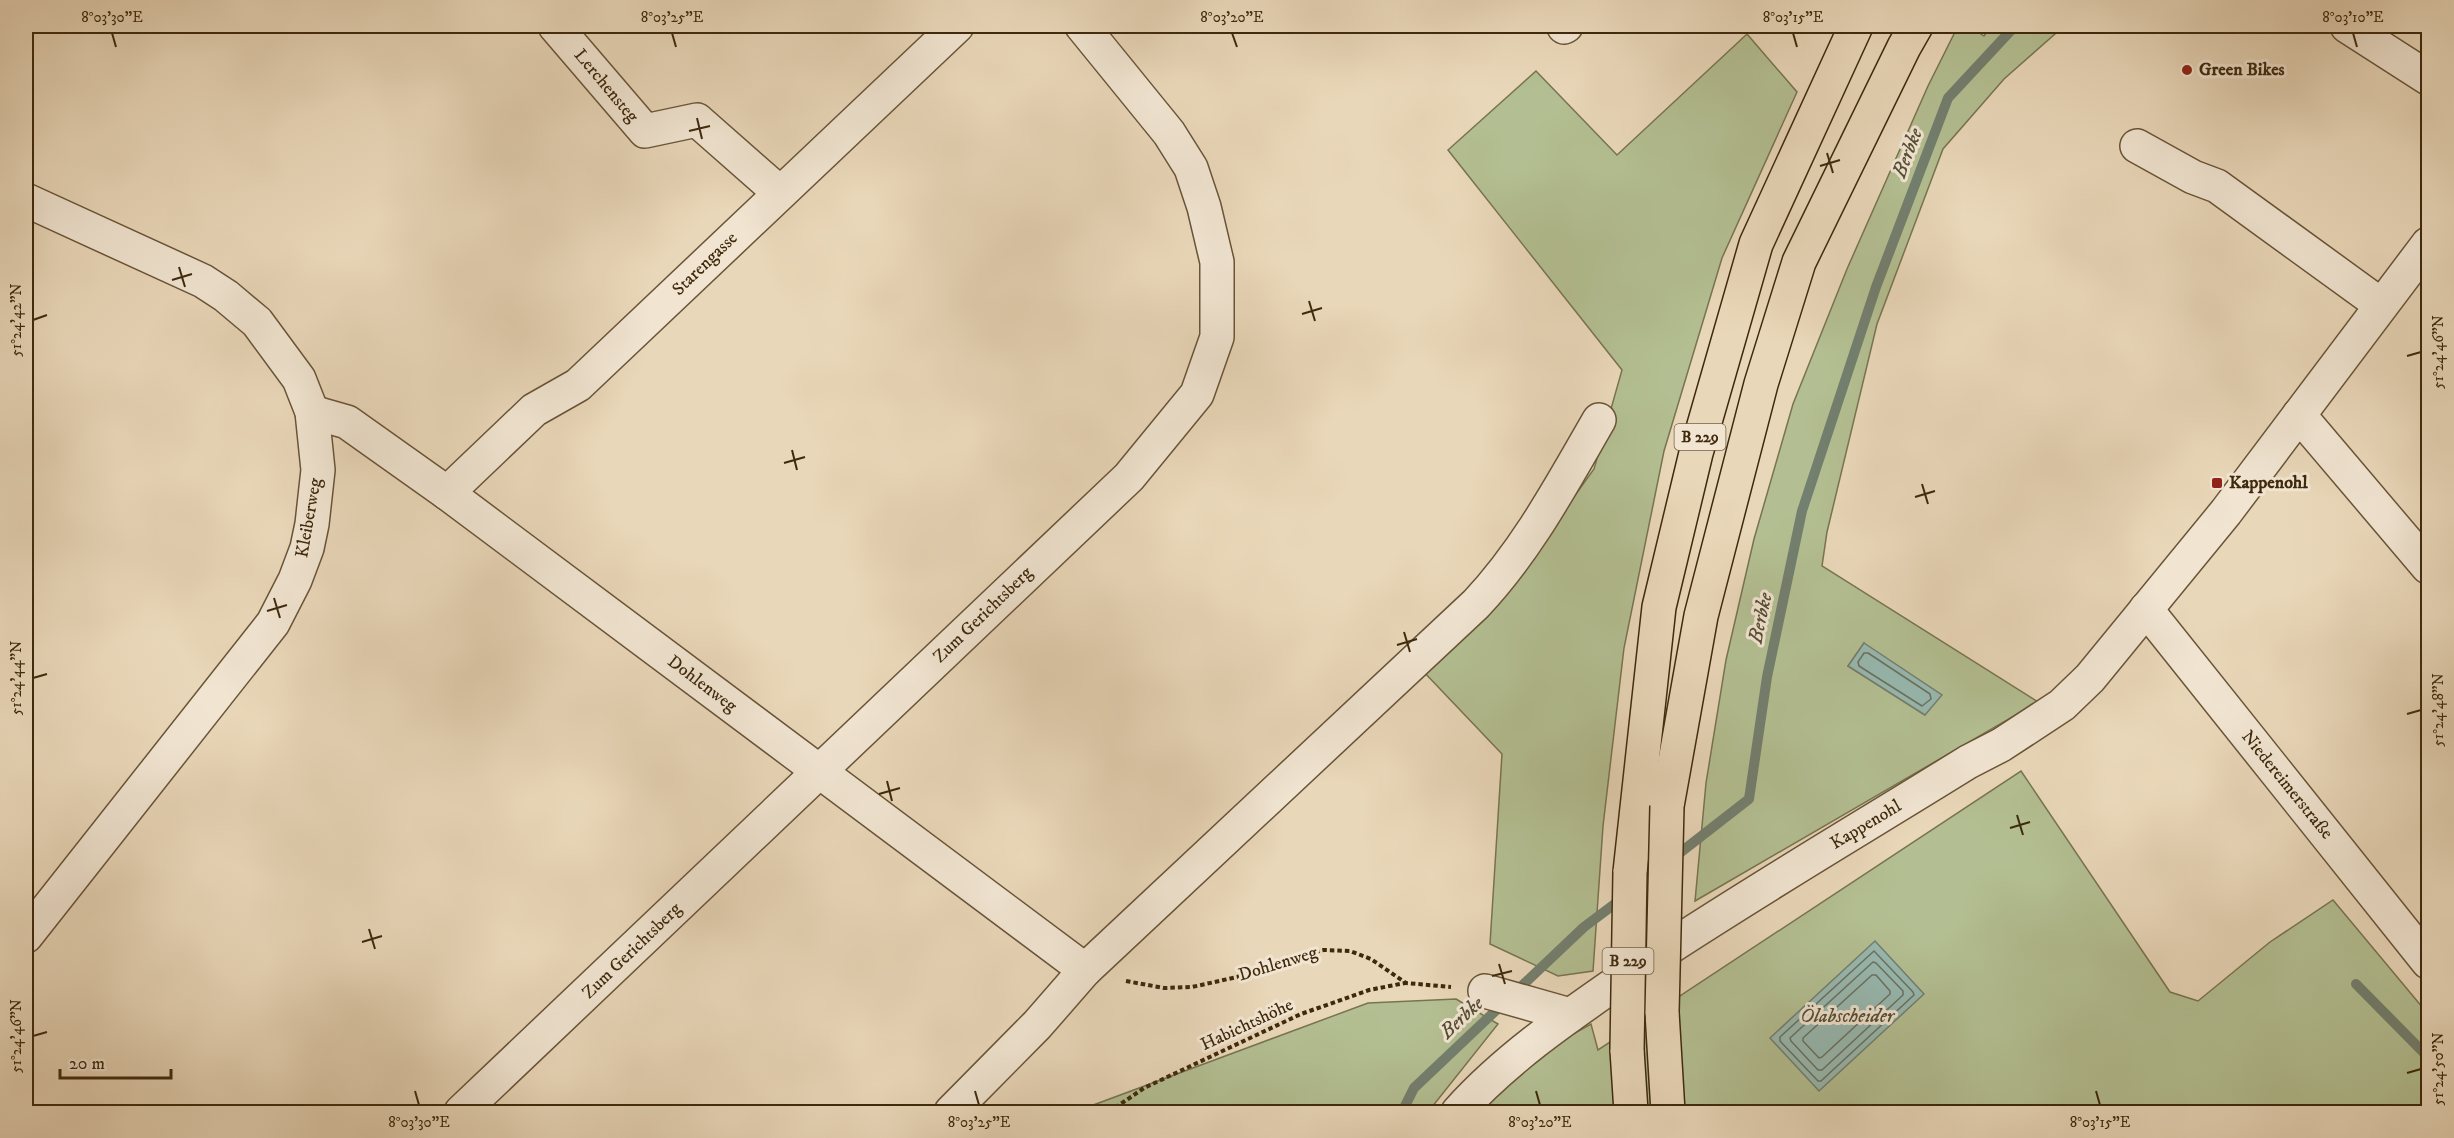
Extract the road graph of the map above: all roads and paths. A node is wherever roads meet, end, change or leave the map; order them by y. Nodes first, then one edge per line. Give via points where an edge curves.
1 (555, 26) edge
2 (957, 26) edge
3 (1082, 26) edge
4 (1856, 26) edge
5 (1916, 26) edge
6 (2347, 26) edge
7 (2428, 78) edge
8 (2137, 146) dead end
9 (780, 193) junction
10 (26, 200) edge
11 (2428, 244) edge
12 (2382, 305) junction
13 (312, 412) junction
14 (2299, 415) junction
15 (1599, 420) dead end
16 (447, 493) junction
17 (2428, 567) edge
18 (2146, 609) junction
19 (819, 772) junction
20 (26, 936) edge
21 (2428, 962) edge
22 (1085, 970) junction
23 (1406, 983) junction
24 (1485, 991) joint
25 (1570, 1014) junction
26 (461, 1113) edge
27 (951, 1113) edge
28 (1109, 1113) edge
29 (1458, 1113) edge
30 (1631, 1113) edge
31 (1668, 1113) edge

1 - 9 street, Lerchensteg via 645,131 697,120
2 - 9 street, Starengasse
3 - 19 street, Zum Gerichtsberg via 1169,133 1191,168 1204,207 1217,262 1217,337 1197,394 1129,477
4 - 30 main road, B 229, bridge via 1756,244 1696,453 1659,607 1630,872 1627,1050
5 - 31 main road, B 229, bridge via 1796,273 1761,384 1701,616 1667,806 1662,1012
6 - 7 street
8 - 12 street via 2217,186
9 - 16 street, Starengasse via 578,385 534,410
10 - 13 street, Kleiberweg via 203,281 226,296 257,322 299,379
11 - 12 street, Kappenohl
12 - 14 street, Kappenohl
13 - 16 street, Dohlenweg via 347,422
13 - 20 street, Kleiberweg via 318,470 312,524 303,559 273,623
14 - 17 street
14 - 18 street, Kappenohl
15 - 22 street via 1547,511 1501,578
16 - 19 street, Dohlenweg
18 - 21 street, Niedereimerstraße
18 - 25 street, Kappenohl via 2090,678 2062,705 1701,926
19 - 22 street, Dohlenweg
19 - 26 street, Zum Gerichtsberg
22 - 23 path, Dohlenweg via 1145,986 1192,987 1237,977 1289,957 1324,950 1350,951 1371,959
22 - 27 street
23 - 24 path, Dohlenweg
23 - 28 path, Habichtshöhe via 1369,990 1301,1014 1144,1088
24 - 25 street
25 - 29 street, Kappenohl via 1527,1048

